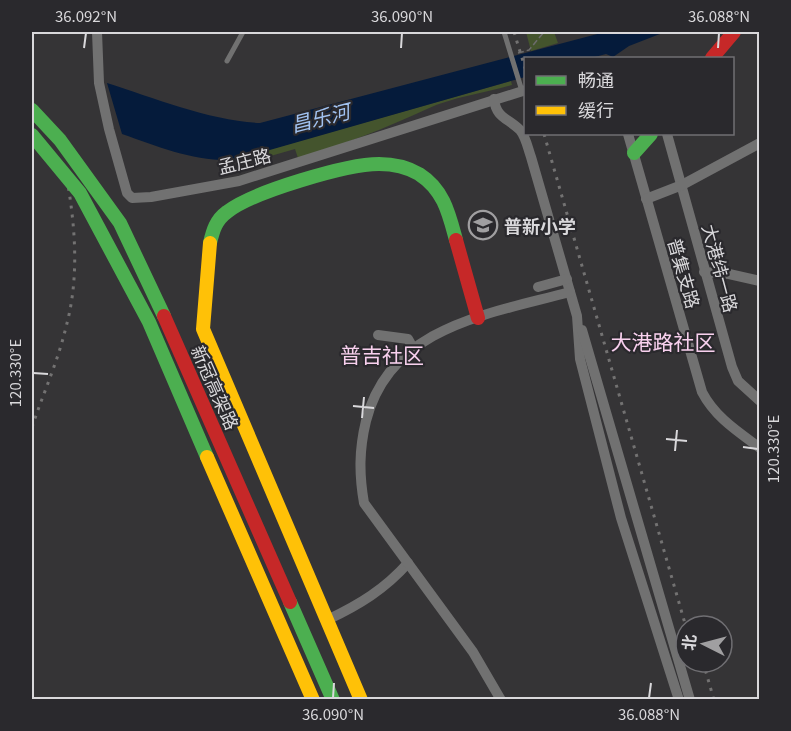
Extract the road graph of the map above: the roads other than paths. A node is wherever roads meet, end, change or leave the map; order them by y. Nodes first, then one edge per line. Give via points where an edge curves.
1 (97, 32) edge
2 (243, 32) edge
3 (504, 32) edge
4 (734, 32) edge
5 (713, 57) edge
6 (227, 62) dead end
7 (524, 91) edge
8 (494, 99) junction
9 (32, 110) edge
10 (32, 135) edge
11 (628, 135) edge
12 (650, 135) edge
13 (667, 135) edge
14 (759, 143) edge
15 (634, 153) junction
16 (682, 185) junction
17 (646, 198) junction
18 (705, 272) junction
19 (567, 279) junction
20 (759, 281) edge
21 (538, 287) dead end
22 (570, 292) junction
23 (577, 316) junction
24 (478, 318) junction
25 (378, 335) dead end
26 (413, 348) junction
27 (759, 401) edge
28 (759, 448) edge
29 (408, 563) junction
30 (327, 620) junction
31 (313, 699) edge
32 (333, 699) edge
33 (361, 699) edge
34 (501, 699) edge
35 (679, 699) edge
36 (690, 699) edge

1 - 8 street, 孟庄路 via 99,83 127,193 132,198 239,181
2 - 6 lane
3 - 7 lane
4 - 5 main road
7 - 8 street, 孟庄路
8 - 19 street via 500,117 522,132
9 - 32 main road, 新冠高架路, bridge via 96,187 125,233
10 - 31 main road, 新冠高架路, bridge via 80,193 149,322
11 - 15 street
12 - 15 main road
13 - 16 street, 大港纬一路
14 - 16 street
15 - 17 street, 普集支路
16 - 17 street
16 - 18 street, 大港纬一路
17 - 28 street, 普集支路 via 702,392 725,422
18 - 20 street
18 - 27 street, 大港纬一路 via 732,367 738,381
19 - 21 street
19 - 22 street
22 - 23 street
22 - 24 street
23 - 35 street via 580,359 621,518
23 - 36 street
24 - 26 street via 440,332
24 - 30 main road via 445,201 420,173 404,166 385,162 365,165 248,198 222,215 213,229 203,329
25 - 26 street via 408,339
26 - 29 street via 390,368 370,405 361,440 359,475 364,503
29 - 30 street via 392,581 362,603
29 - 34 street via 473,652
30 - 33 main road

